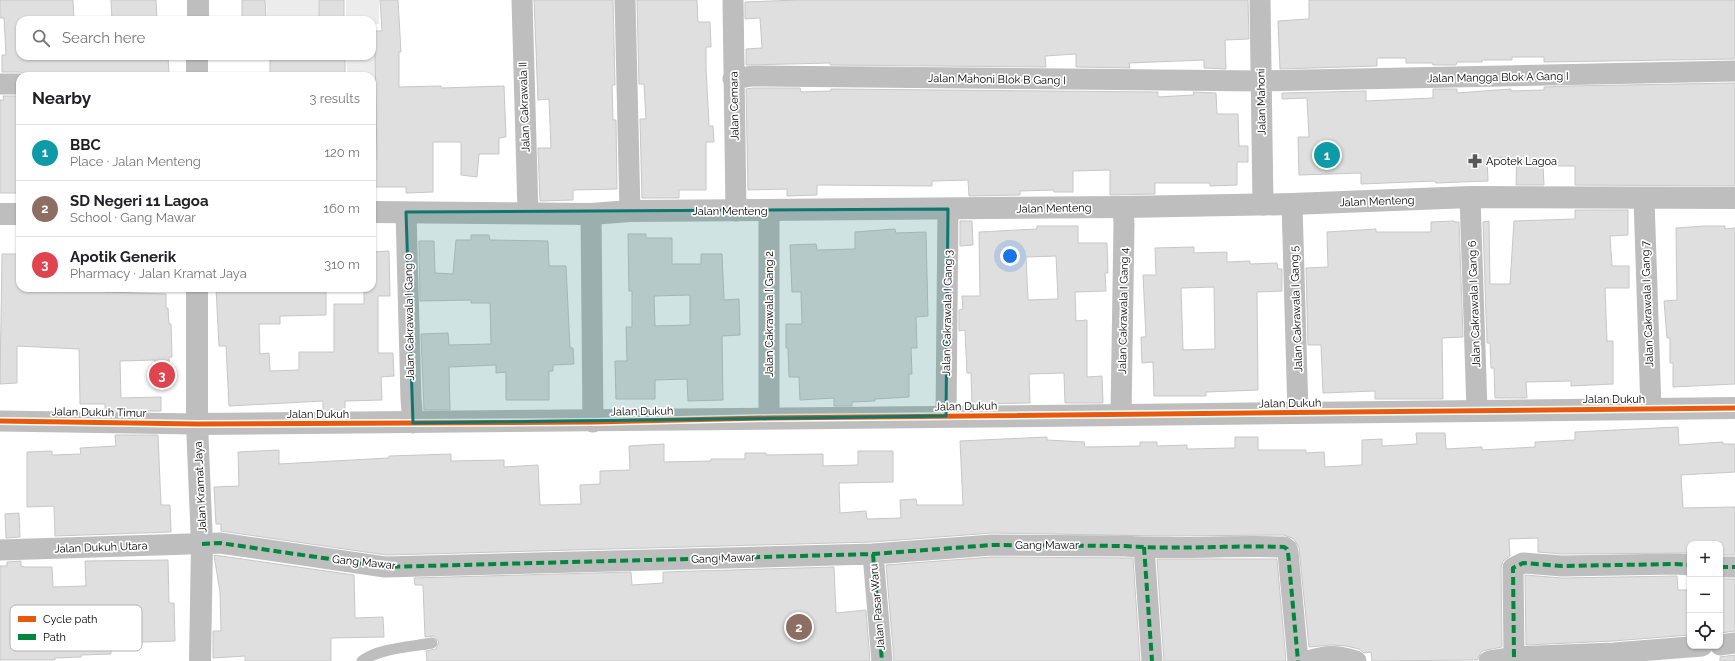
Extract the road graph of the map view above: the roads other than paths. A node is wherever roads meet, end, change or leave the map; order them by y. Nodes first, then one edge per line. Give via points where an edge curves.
1 (198, 0) edge
2 (522, 0) edge
3 (625, 0) edge
4 (733, 0) edge
5 (1260, 0) edge
6 (198, 16) edge
7 (197, 60) edge
8 (1735, 71) edge
9 (197, 72) edge
10 (733, 79) junction
11 (1261, 81) junction
12 (0, 84) edge
13 (16, 84) edge
14 (1470, 197) junction
15 (1735, 198) edge
16 (1644, 199) junction
17 (1292, 204) junction
18 (1262, 205) junction
19 (1123, 207) junction
20 (948, 209) junction
21 (630, 211) junction
22 (736, 211) junction
23 (769, 211) junction
24 (376, 212) edge
25 (406, 212) junction
26 (528, 213) junction
27 (0, 214) edge
28 (16, 214) edge
29 (591, 214) junction
30 (197, 292) edge
31 (1735, 408) edge
32 (1651, 409) junction
33 (1477, 410) junction
34 (1298, 414) junction
35 (1121, 415) junction
36 (946, 416) junction
37 (769, 418) junction
38 (0, 421) edge
39 (593, 422) junction
40 (413, 423) junction
41 (197, 424) junction
42 (202, 544) junction
43 (1144, 547) junction
44 (0, 550) edge
45 (873, 554) junction
46 (1687, 566) edge
47 (1723, 567) edge
48 (1735, 567) edge
49 (432, 643) dead end
50 (1735, 643) edge
51 (1723, 645) edge
52 (1687, 647) edge
53 (1514, 657) junction
54 (200, 661) edge
55 (362, 661) edge
56 (882, 661) edge
57 (1152, 661) edge
58 (1298, 661) edge
59 (1308, 661) edge
60 (1356, 661) edge
61 (1489, 661) edge

1 - 6 street
2 - 26 street, Jalan Cakrawala II
3 - 21 street
4 - 10 street, Jalan Cemara
5 - 11 street, Jalan Mahoni
7 - 9 street
8 - 11 street, Jalan Mangga Blok A Gang I
10 - 11 street, Jalan Mahoni Blok B Gang I via 752,76
10 - 22 street, Jalan Cemara
11 - 18 street, Jalan Mahoni
12 - 13 street
14 - 16 street, Jalan Menteng
14 - 17 street, Jalan Menteng
14 - 33 street, Jalan Cakrawala I Gang 6
15 - 16 street, Jalan Menteng
16 - 32 street, Jalan Cakrawala I Gang 7
17 - 18 street, Jalan Menteng
17 - 34 street, Jalan Cakrawala I Gang 5
18 - 19 street, Jalan Menteng
19 - 20 street, Jalan Menteng
19 - 35 street, Jalan Cakrawala I Gang 4
20 - 23 street, Jalan Menteng
20 - 36 street, Jalan Cakrawala I Gang 3
21 - 22 street, Jalan Menteng
21 - 29 street, Jalan Menteng
22 - 23 street, Jalan Menteng
23 - 37 street, Jalan Cakrawala I Gang 2
24 - 25 street, Jalan Menteng
25 - 26 street, Jalan Menteng
25 - 40 street, Jalan Cakrawala I Gang 0 via 410,399
26 - 29 street, Jalan Menteng
27 - 28 street
29 - 39 street
30 - 41 street, Jalan Kramat Jaya
31 - 32 street, Jalan Dukuh
32 - 33 street, Jalan Dukuh
33 - 34 street, Jalan Dukuh
34 - 35 street, Jalan Dukuh
35 - 36 street, Jalan Dukuh
36 - 37 street, Jalan Dukuh
37 - 39 street, Jalan Dukuh
38 - 41 street, Jalan Dukuh Timur
39 - 40 street, Jalan Dukuh
40 - 41 street, Jalan Dukuh
41 - 42 street, Jalan Kramat Jaya
42 - 44 street, Jalan Dukuh Utara
42 - 45 street, Gang Mawar via 220,544 385,567
42 - 54 street, Jalan Kramat Jaya
43 - 45 street, Gang Mawar via 992,545
43 - 57 street
43 - 58 street, Gang Mawar via 1246,545 1287,549
45 - 56 street, Jalan Pasar Waru
46 - 53 street via 1562,566 1523,563 1516,565 1512,568
47 - 48 street
49 - 55 lane via 383,652
50 - 51 street
52 - 53 street
53 - 61 street
59 - 60 street via 1325,656 1338,656

